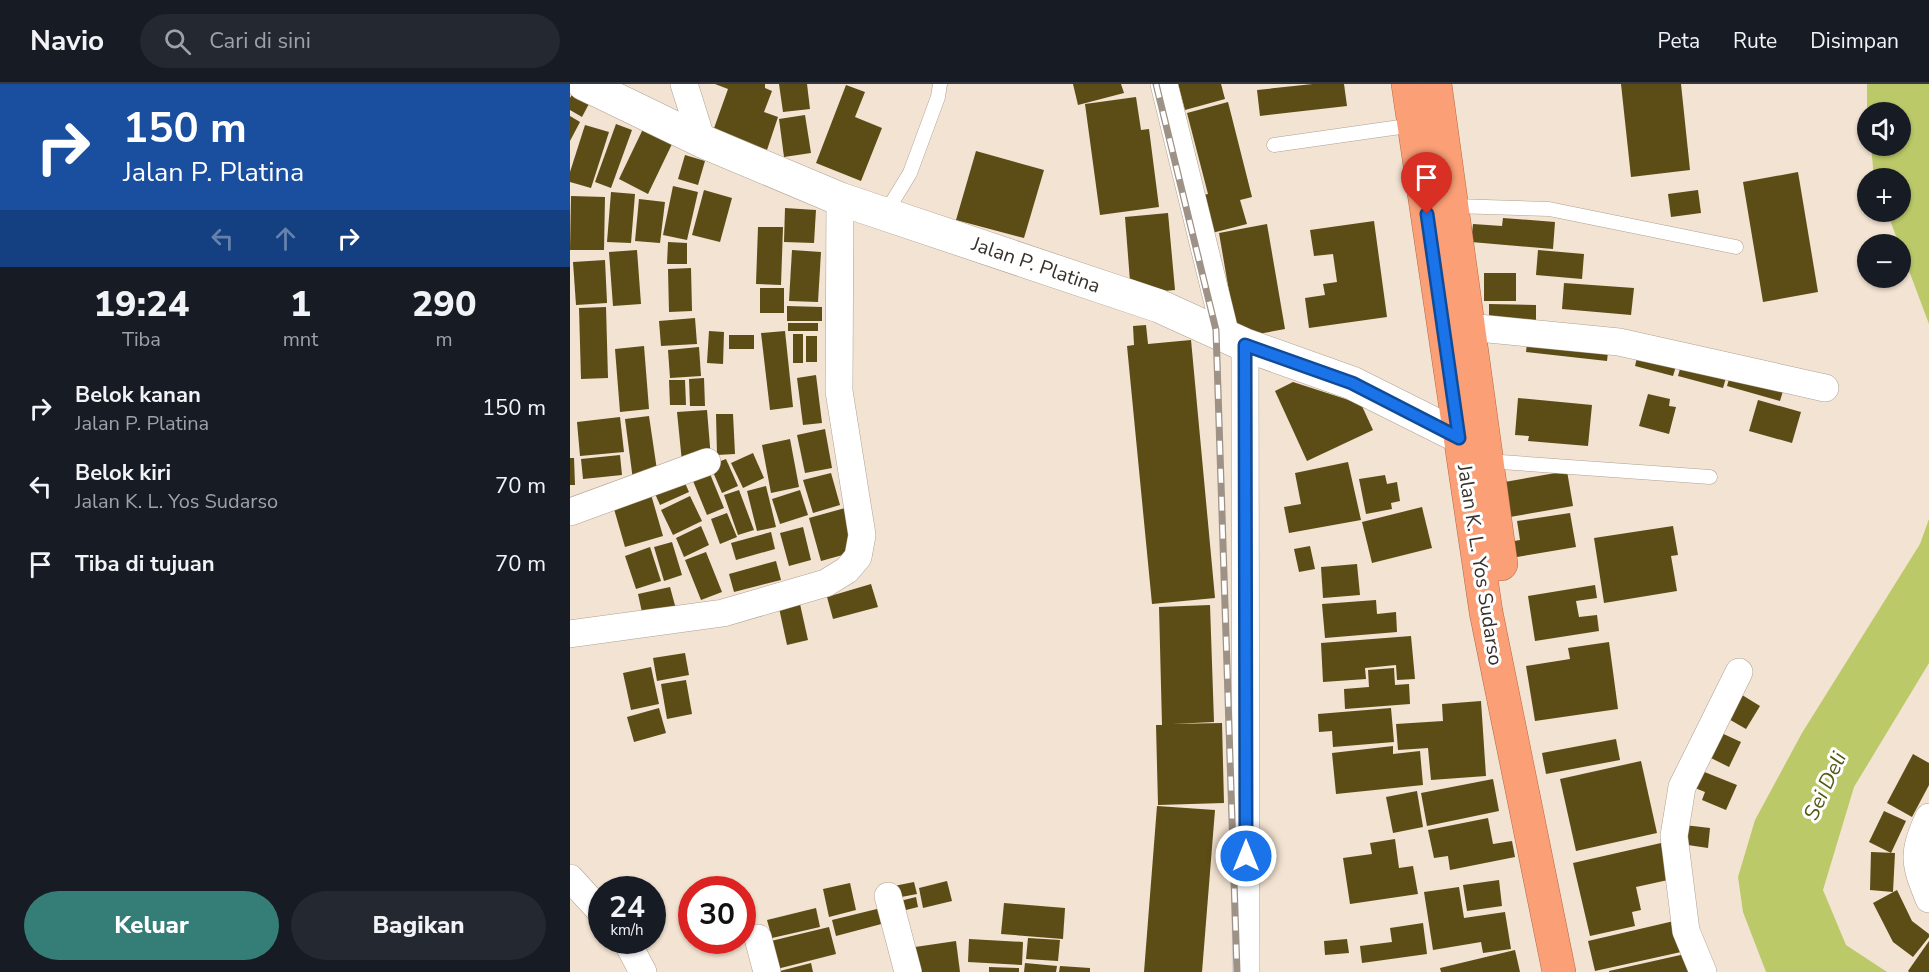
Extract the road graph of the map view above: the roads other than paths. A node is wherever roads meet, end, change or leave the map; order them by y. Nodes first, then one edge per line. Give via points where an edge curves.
1 (584, 84) edge
2 (684, 84) edge
3 (940, 84) edge
4 (1164, 84) edge
5 (1408, 84) edge
6 (1435, 84) edge
7 (1414, 125) junction
8 (702, 141) junction
9 (1274, 145) dead end
10 (840, 199) junction
11 (1453, 206) junction
12 (885, 214) junction
13 (1736, 247) dead end
14 (1468, 327) junction
15 (1236, 340) junction
16 (1825, 388) dead end
17 (1478, 450) junction
18 (707, 462) dead end
19 (1710, 477) dead end
20 (570, 512) edge
21 (570, 634) edge
22 (1739, 672) dead end
23 (1929, 817) edge
24 (570, 878) edge
25 (888, 896) dead end
26 (588, 898) edge
27 (1929, 899) edge
28 (758, 938) dead end
29 (633, 954) edge
30 (643, 972) edge
31 (767, 972) edge
32 (908, 972) edge
33 (1246, 972) edge
34 (1559, 972) edge
35 (1579, 972) edge
36 (1703, 972) edge

1 - 8 street, Jalan P. Platina
2 - 8 street
3 - 12 lane via 910,173
4 - 15 street
5 - 7 highway, Jalan K. L. Yos Sudarso
6 - 11 highway, Jalan K. L. Yos Sudarso
7 - 9 lane
7 - 17 highway, Jalan K. L. Yos Sudarso
8 - 10 street, Jalan P. Platina
10 - 12 street, Jalan P. Platina
10 - 21 street via 839,391 862,535 858,557 847,570 826,583 723,613
11 - 13 lane via 1549,209
11 - 14 highway, Jalan K. L. Yos Sudarso
12 - 15 street, Jalan P. Platina via 1159,306
14 - 16 street via 1618,342
14 - 17 highway, Jalan K. L. Yos Sudarso
15 - 17 street, Jalan P. Platina via 1352,383
15 - 33 street
17 - 19 lane
17 - 34 highway, Jalan K. L. Yos Sudarso via 1486,612
17 - 35 highway, Jalan K. L. Yos Sudarso
18 - 20 street
22 - 36 street via 1682,787 1674,836 1686,931
23 - 27 street via 1918,839 1915,859
24 - 26 street
25 - 32 street
28 - 31 street
29 - 30 street

